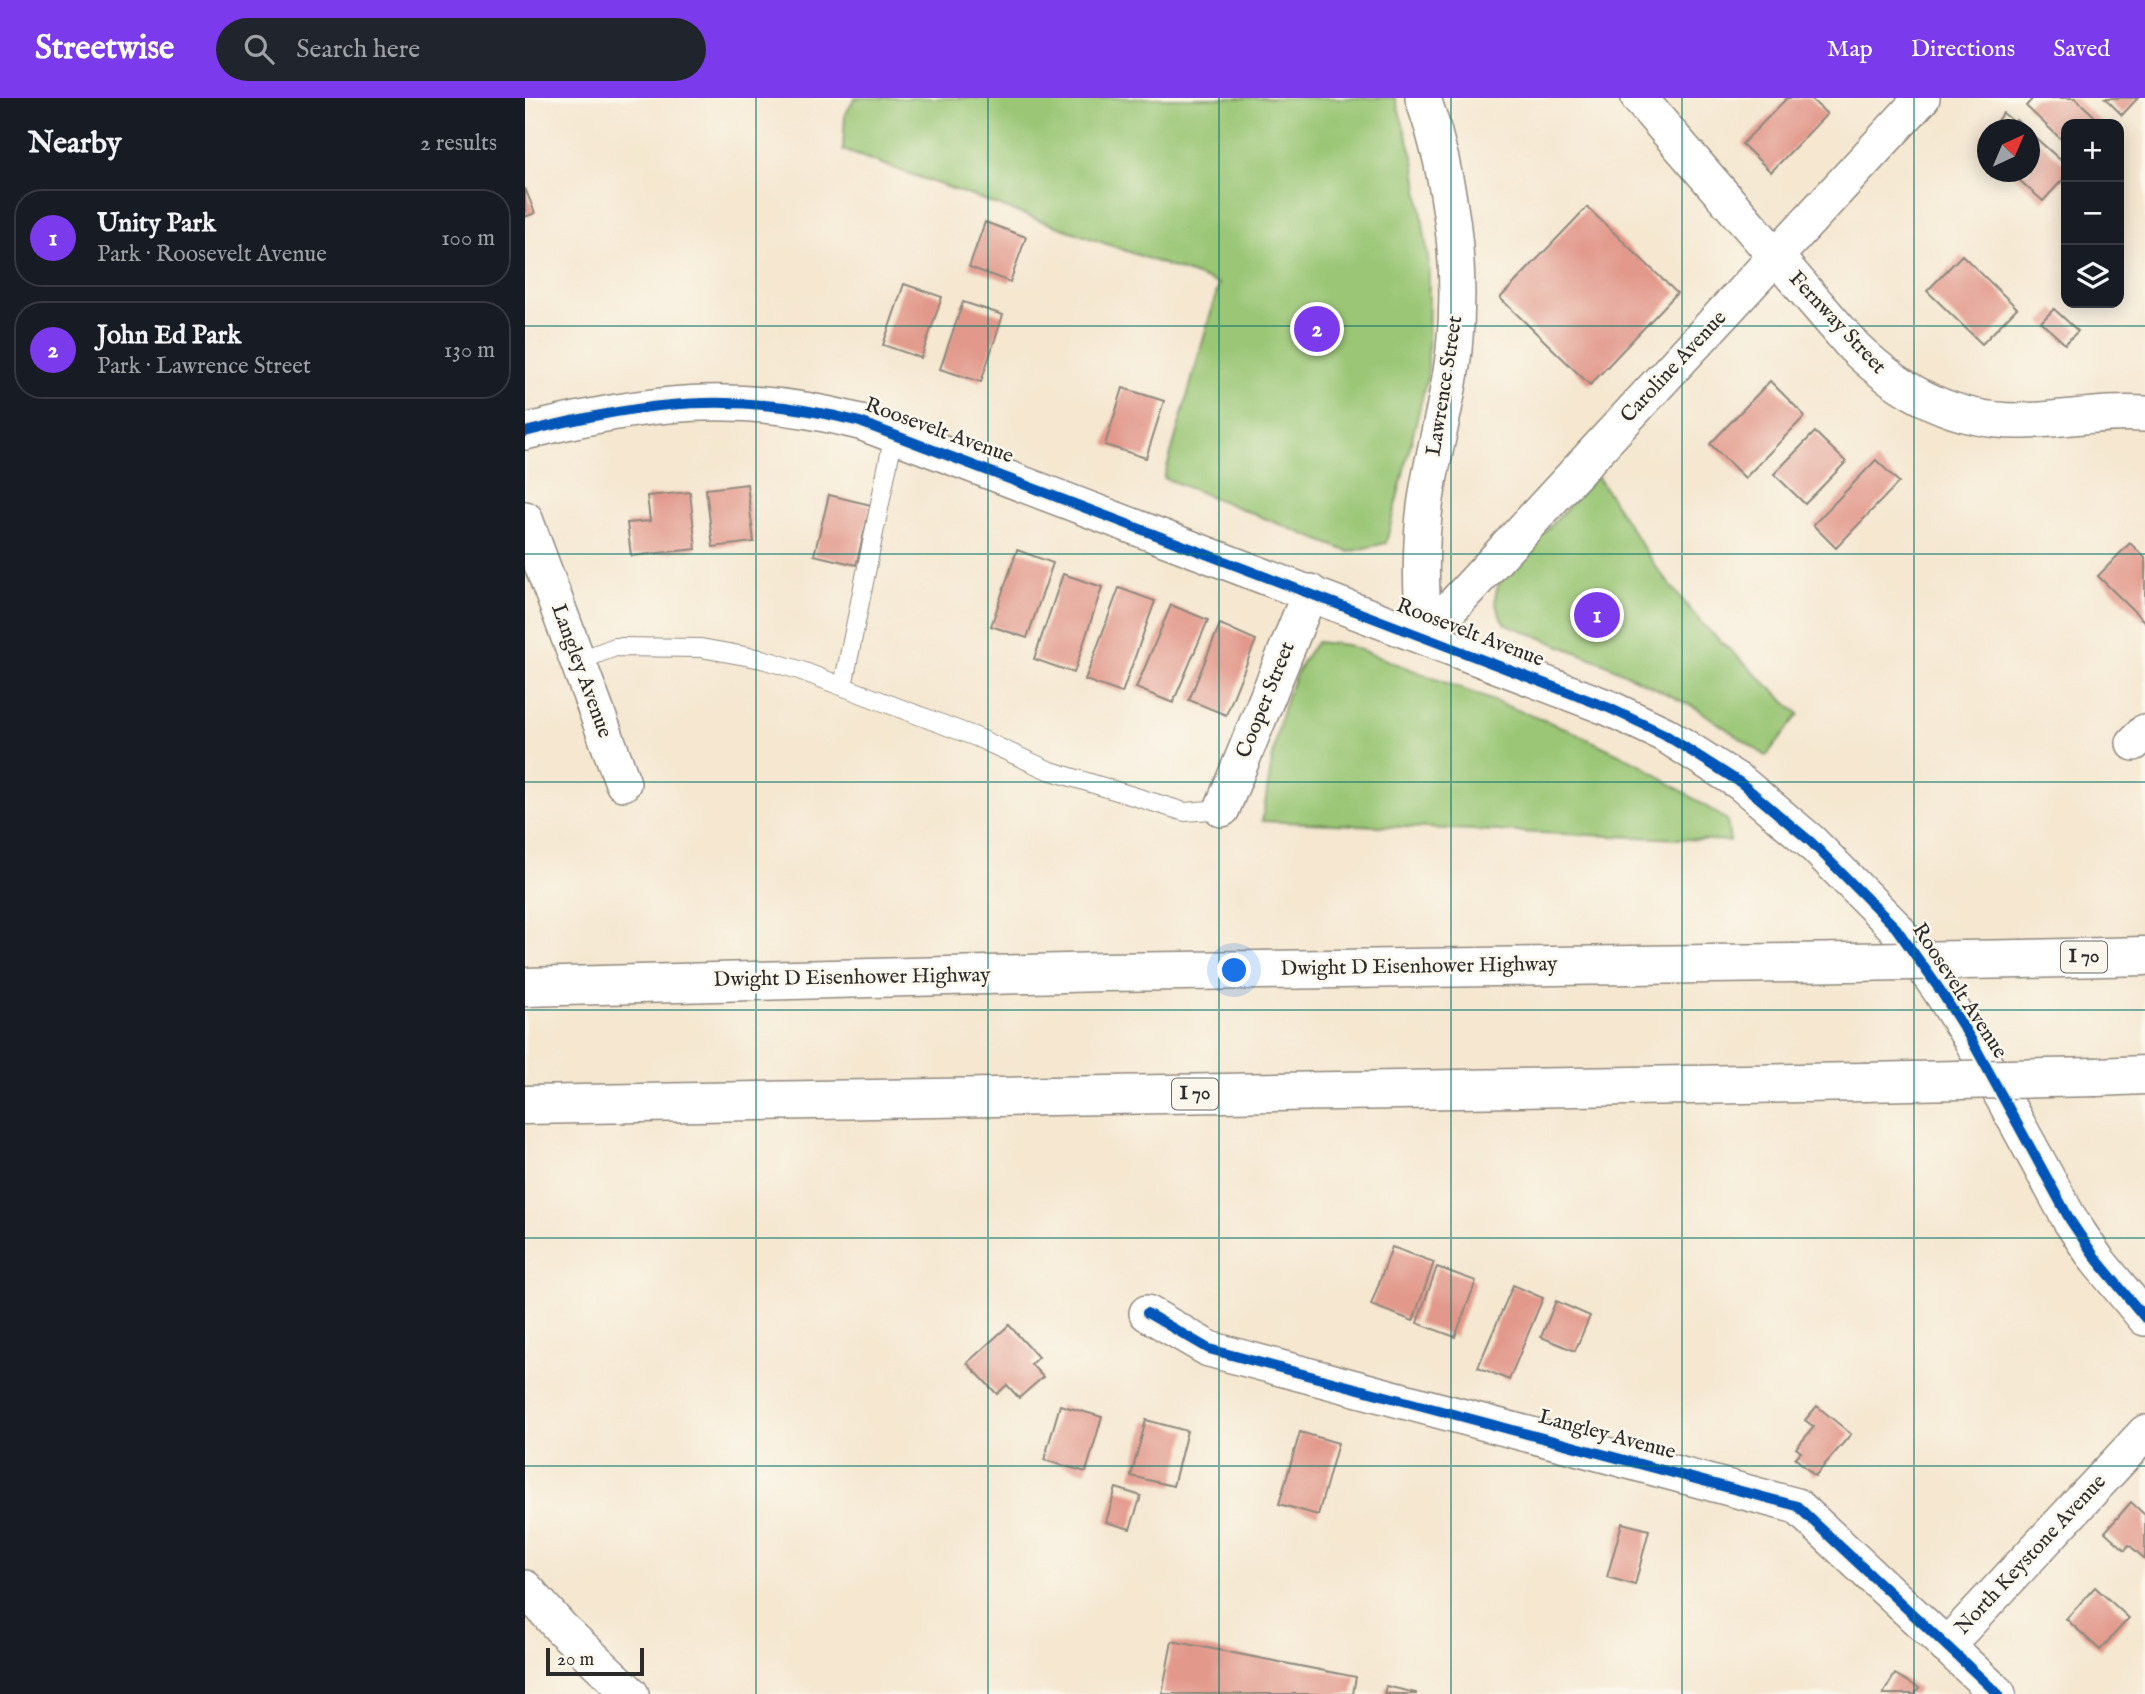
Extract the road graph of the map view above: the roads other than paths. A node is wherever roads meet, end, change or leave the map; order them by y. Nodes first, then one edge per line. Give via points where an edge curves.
1 (1423, 98) edge
2 (1639, 98) edge
3 (1922, 98) edge
4 (1776, 257) junction
5 (2145, 414) edge
6 (525, 432) edge
7 (894, 435) junction
8 (525, 519) edge
9 (1310, 592) junction
10 (1425, 636) junction
11 (576, 662) junction
12 (843, 686) junction
13 (623, 783) dead end
14 (1222, 809) joint
15 (2145, 956) edge
16 (525, 987) edge
17 (2145, 1075) edge
18 (525, 1105) edge
19 (1147, 1313) dead end
20 (2145, 1318) edge
21 (2145, 1433) edge
22 (525, 1588) edge
23 (1946, 1646) junction
24 (631, 1694) edge
25 (1998, 1694) edge

1 - 10 street, Lawrence Street via 1448,187 1457,291 1450,380 1421,541
2 - 4 street, Fernway Street
3 - 4 street, Caroline Avenue
4 - 5 street, Fernway Street via 1868,361 1928,403 1973,416 2019,421
4 - 10 street, Caroline Avenue
6 - 7 street, Roosevelt Avenue via 631,408 724,401 785,406 845,418
7 - 9 street, Roosevelt Avenue
7 - 12 lane
8 - 11 street, Langley Avenue
9 - 10 street, Roosevelt Avenue
9 - 14 street, Cooper Street
10 - 20 street, Roosevelt Avenue via 1664,734 1741,783 1811,842 1876,905 1940,990 2070,1220
11 - 12 lane via 615,647 701,648 762,659
11 - 13 street, Langley Avenue
12 - 14 lane via 1083,781 1185,812
15 - 16 highway, Dwight D Eisenhower Highway / I 70, bridge via 1104,972
17 - 18 highway, I 70, bridge
19 - 23 street, Langley Avenue via 1209,1349 1797,1506
21 - 23 street, North Keystone Avenue
22 - 24 street via 561,1629
23 - 25 street, Langley Avenue

